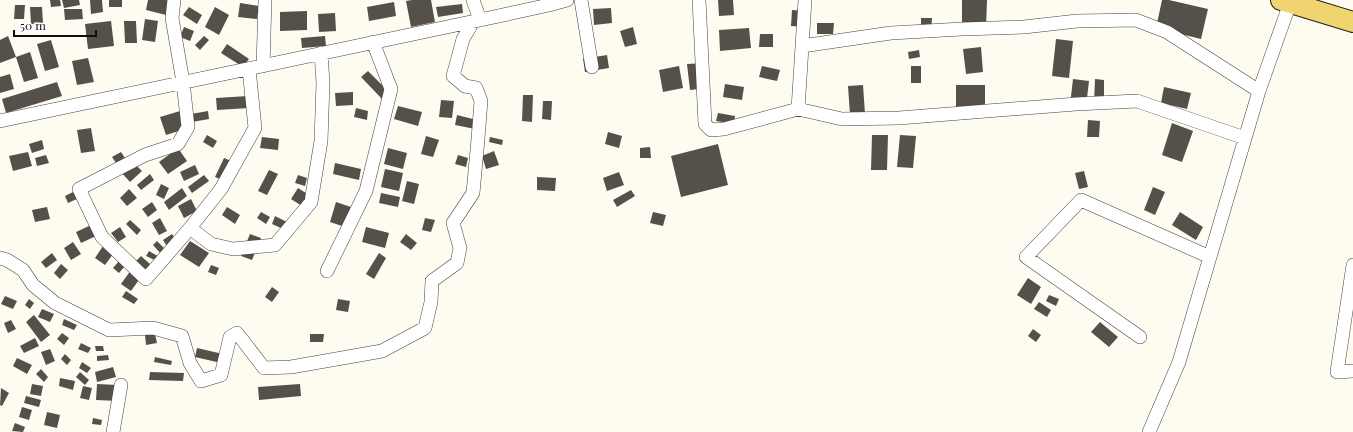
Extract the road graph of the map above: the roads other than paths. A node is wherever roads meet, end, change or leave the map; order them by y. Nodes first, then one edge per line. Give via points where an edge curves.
1 (174, 0) edge
2 (265, 0) edge
3 (473, 0) edge
4 (567, 0) edge
5 (582, 0) edge
6 (699, 0) edge
7 (805, 0) edge
8 (1286, 1) edge
9 (1334, 7) edge
10 (476, 21) junction
11 (1353, 22) edge
12 (373, 42) junction
13 (802, 46) junction
14 (321, 53) junction
15 (263, 66) junction
16 (592, 67) dead end
17 (249, 69) junction
18 (183, 82) junction
19 (1259, 91) junction
20 (798, 109) junction
21 (0, 121) edge
22 (1245, 138) junction
23 (190, 228) junction
24 (1210, 257) junction
25 (0, 258) edge
26 (1353, 265) edge
27 (327, 271) dead end
28 (1140, 337) dead end
29 (1353, 370) edge
30 (121, 385) dead end
31 (113, 432) edge
32 (1149, 432) edge

1 - 18 street via 172,18
2 - 15 street
3 - 10 street
4 - 10 street
5 - 16 street
6 - 20 street via 705,124 711,130 724,129
7 - 13 street
8 - 9 main road
8 - 19 street
9 - 11 main road
10 - 12 street
10 - 25 street via 463,39 453,76 465,86 476,88 481,101 473,193 453,223 460,248 457,263 432,281 431,302 425,328 382,352 291,367 264,368 238,333 230,337 221,375 201,381 190,363 182,336 153,328 109,330 55,303 33,285 23,270
12 - 14 street
12 - 27 street via 391,89 366,191
13 - 19 street via 890,33 1024,27 1077,21 1136,20 1167,32
13 - 20 street
14 - 15 street
14 - 23 street via 321,141 311,202 275,245 233,249 211,244
15 - 17 street
17 - 18 street
17 - 23 street via 255,128 221,189
18 - 21 street
18 - 23 street via 188,127 178,144 145,155 79,189 102,237 146,279
19 - 22 street
20 - 22 street via 842,119 898,118 1137,101
22 - 24 street
24 - 28 street via 1081,200 1026,257
24 - 32 street via 1179,362
26 - 29 street via 1337,372
30 - 31 street

